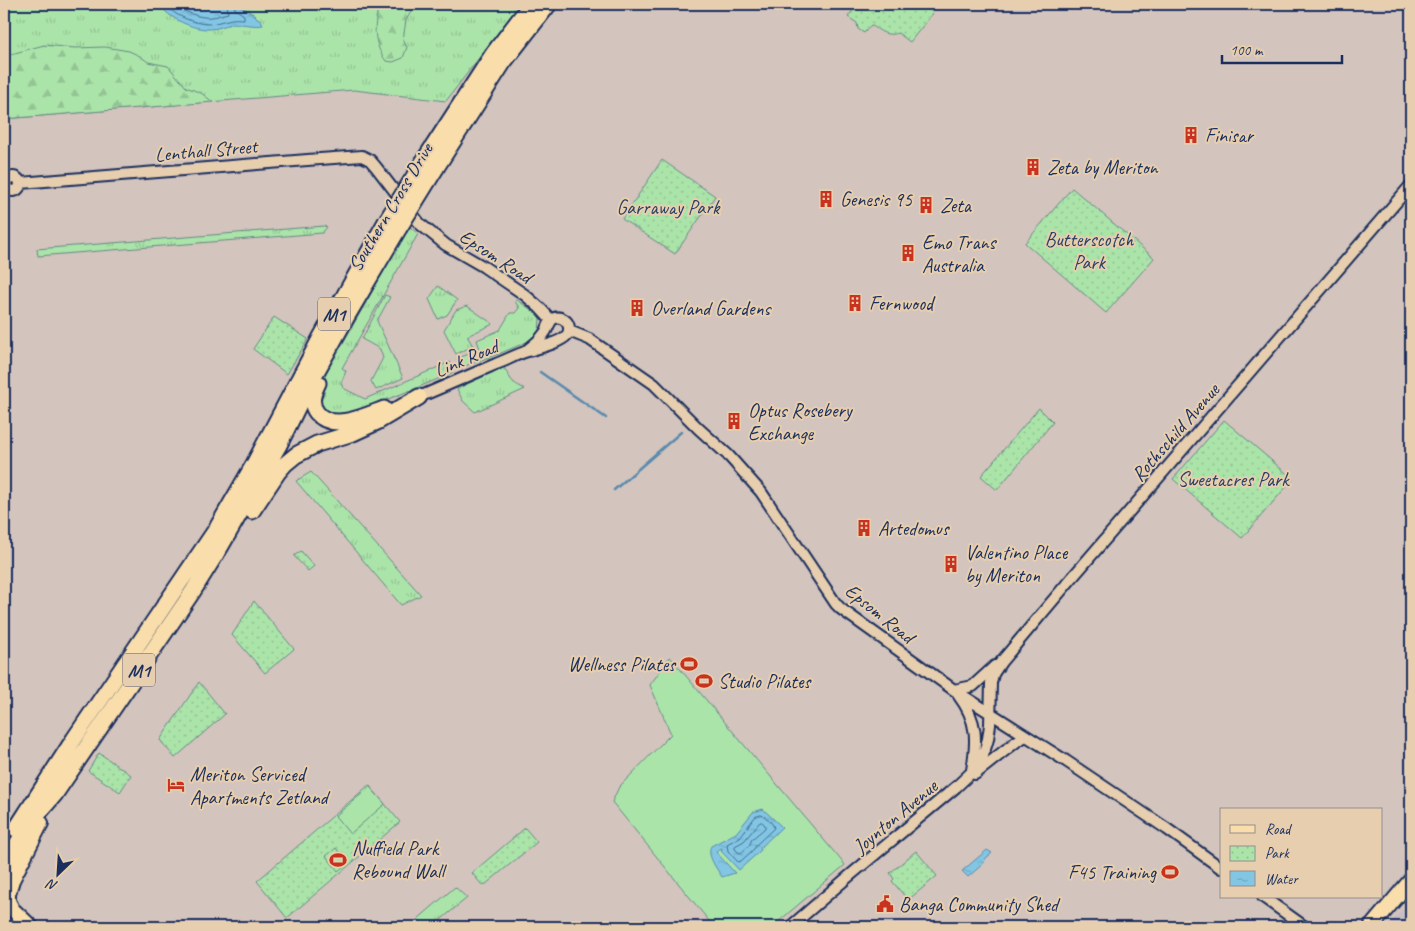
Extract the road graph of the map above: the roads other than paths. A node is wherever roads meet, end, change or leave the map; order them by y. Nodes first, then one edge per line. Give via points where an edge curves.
1 (531, 4) edge
2 (549, 4) edge
3 (431, 163) junction
4 (5, 184) edge
5 (1411, 185) edge
6 (419, 222) joint
7 (393, 224) junction
8 (346, 318) junction
9 (549, 324) junction
10 (569, 331) junction
11 (560, 339) junction
12 (526, 351) junction
13 (419, 397) junction
14 (159, 640) junction
15 (1005, 657) junction
16 (954, 690) junction
17 (989, 712) junction
18 (1026, 736) junction
19 (74, 739) junction
20 (972, 773) junction
21 (962, 782) junction
22 (55, 794) junction
23 (41, 823) junction
24 (4, 832) edge
25 (4, 847) edge
26 (4, 864) edge
27 (1220, 867) edge
28 (4, 879) edge
29 (1411, 880) edge
30 (1264, 898) edge
31 (4, 917) edge
32 (30, 927) edge
33 (790, 927) edge
34 (1305, 927) edge
35 (1371, 927) edge

1 - 3 highway, Southern Cross Drive / M1 via 493,54
2 - 3 highway, Southern Cross Drive / M1
3 - 7 highway, Southern Cross Drive / M1, bridge
4 - 6 street, Lenthall Street via 13,190 20,183 362,156 370,160 385,179 394,201 410,219
5 - 15 street, Rothschild Avenue
6 - 9 street, Epsom Road via 451,248 525,295 540,308
7 - 8 highway, Southern Cross Drive / M1
7 - 19 highway, Southern Cross Drive / M1 via 320,339 217,528
8 - 13 highway via 313,394 315,411 327,421 345,422
8 - 14 highway, Southern Cross Drive / M1 via 221,546
9 - 10 street via 557,318 564,319
9 - 11 street via 550,336
9 - 12 street, Link Road
10 - 11 street
10 - 16 street, Epsom Road via 589,339 652,382 753,482 836,604
11 - 12 street, Link Road via 548,346
12 - 13 street, Link Road
13 - 14 highway via 353,433 310,446 285,464
14 - 22 highway, M1
15 - 16 street via 973,686
15 - 17 street, Rothschild Avenue via 992,677
16 - 17 street, Epsom Road
16 - 20 street via 967,707 975,729
17 - 18 street, Epsom Road
17 - 20 street, Joynton Avenue via 986,745
18 - 21 street
18 - 27 street, Epsom Road
19 - 24 highway
19 - 25 highway, M1
20 - 21 street, Joynton Avenue
21 - 33 street, Joynton Avenue
22 - 23 main road
22 - 26 highway, M1
23 - 28 main road
23 - 32 main road via 8,891 12,909
29 - 35 main road
30 - 34 street
31 - 32 main road

